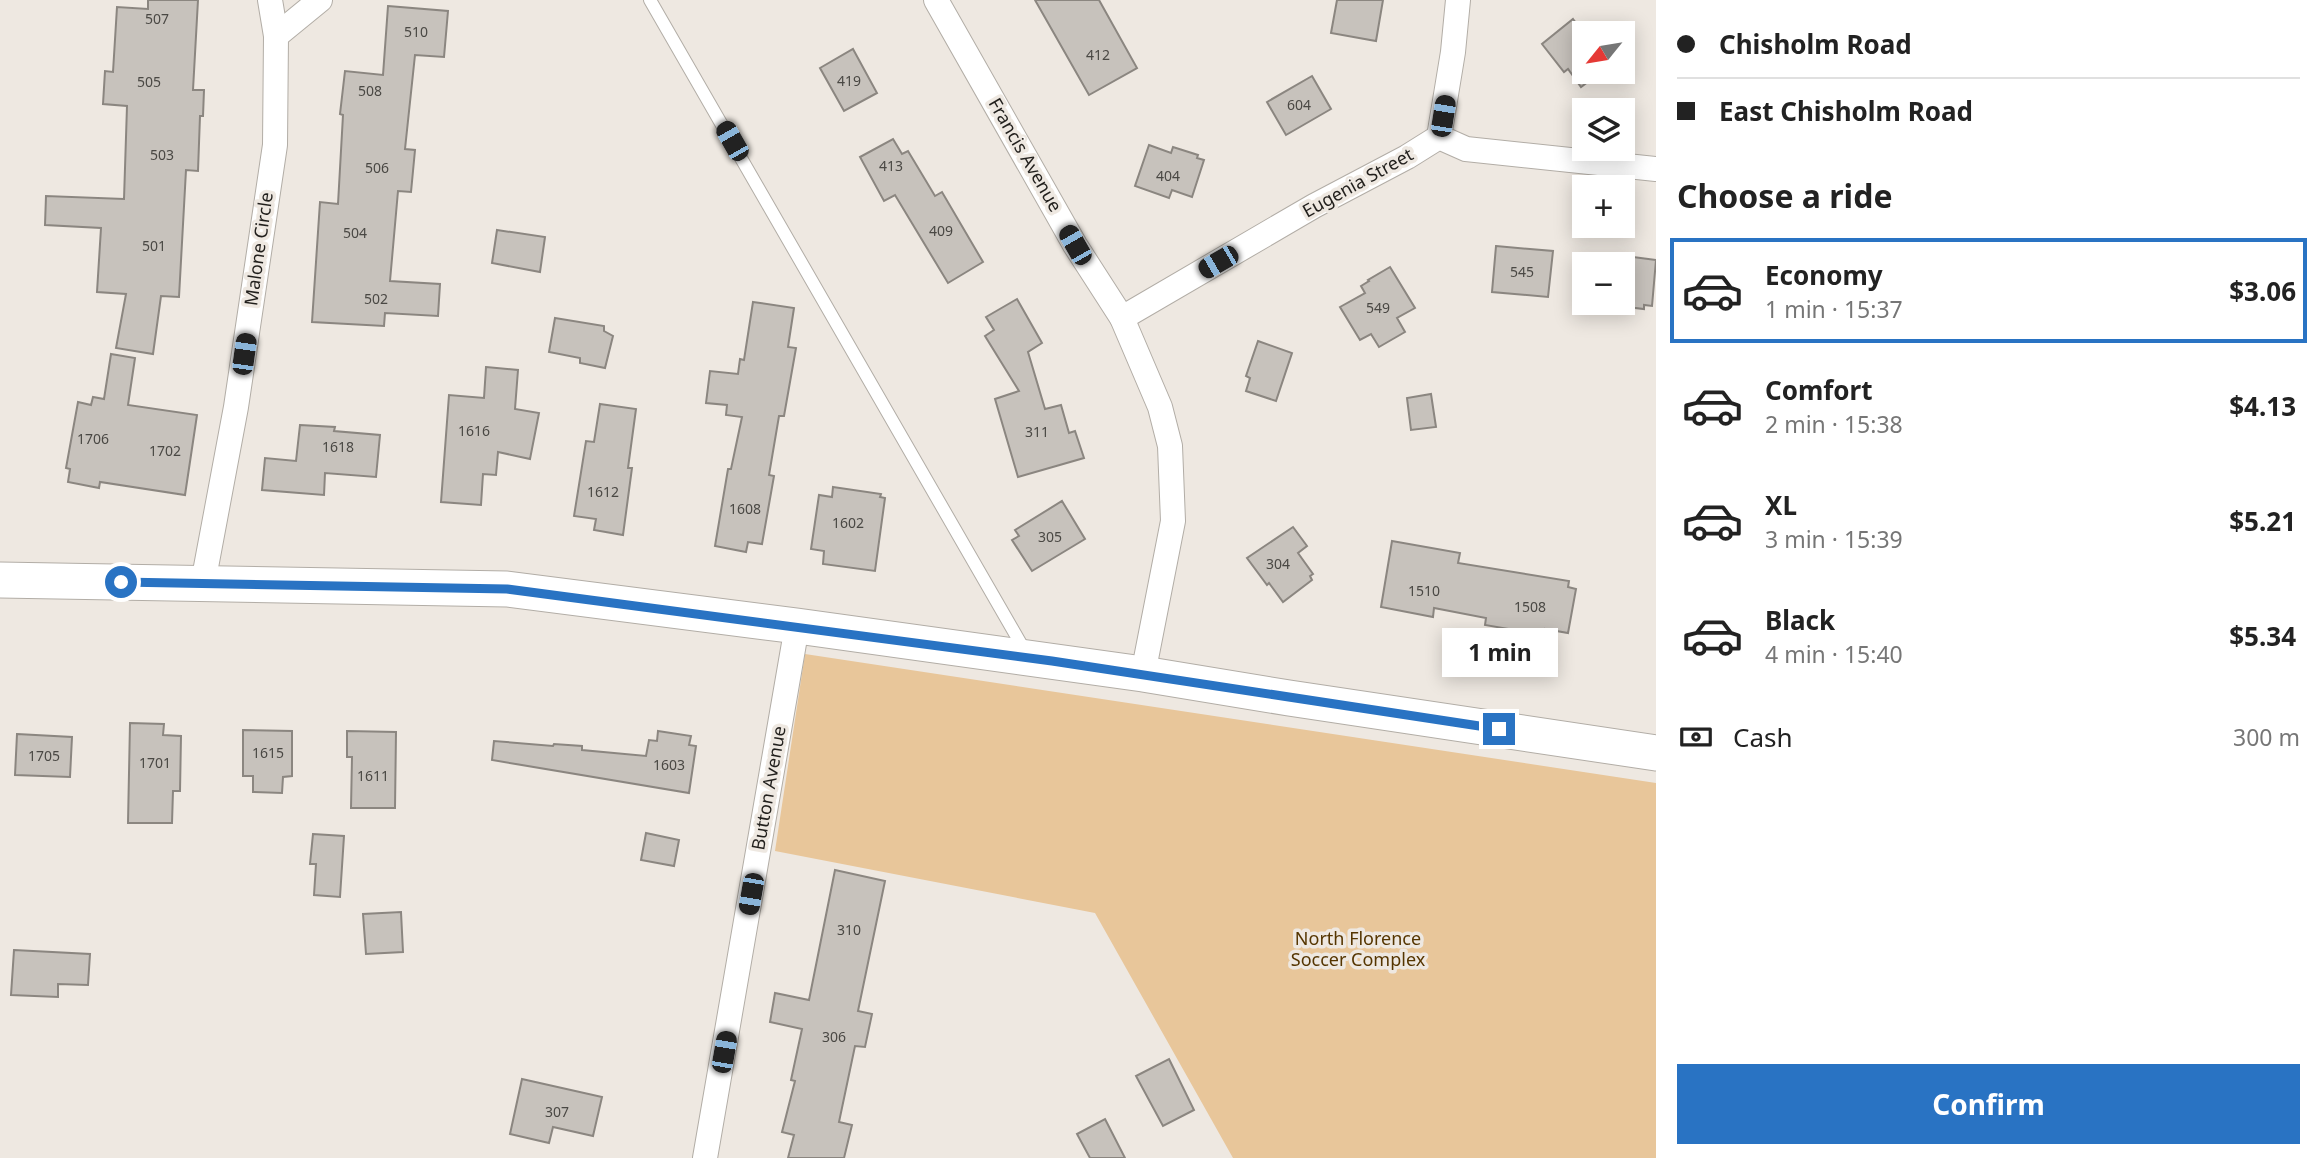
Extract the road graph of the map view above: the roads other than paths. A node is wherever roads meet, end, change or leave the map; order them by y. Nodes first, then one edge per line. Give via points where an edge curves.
1 (270, 0) edge
2 (320, 0) edge
3 (650, 0) edge
4 (936, 0) edge
5 (1458, 0) edge
6 (276, 36) junction
7 (1439, 137) junction
8 (1656, 169) edge
9 (1122, 318) junction
10 (0, 580) edge
11 (203, 583) junction
12 (797, 626) junction
13 (1029, 657) junction
14 (1143, 674) junction
15 (1656, 753) edge
16 (705, 1158) edge

1 - 6 street, Malone Circle
2 - 6 street
3 - 13 lane
4 - 9 street, Francis Avenue via 1075,245
5 - 7 street
6 - 11 street, Malone Circle via 275,145 236,407
7 - 8 street via 1466,149
7 - 9 street, Eugenia Street
9 - 14 street, Francis Avenue via 1160,407 1170,446 1173,521
10 - 11 main road
11 - 12 main road via 507,589
12 - 13 main road
12 - 16 street, Button Avenue
13 - 14 main road
14 - 15 main road

